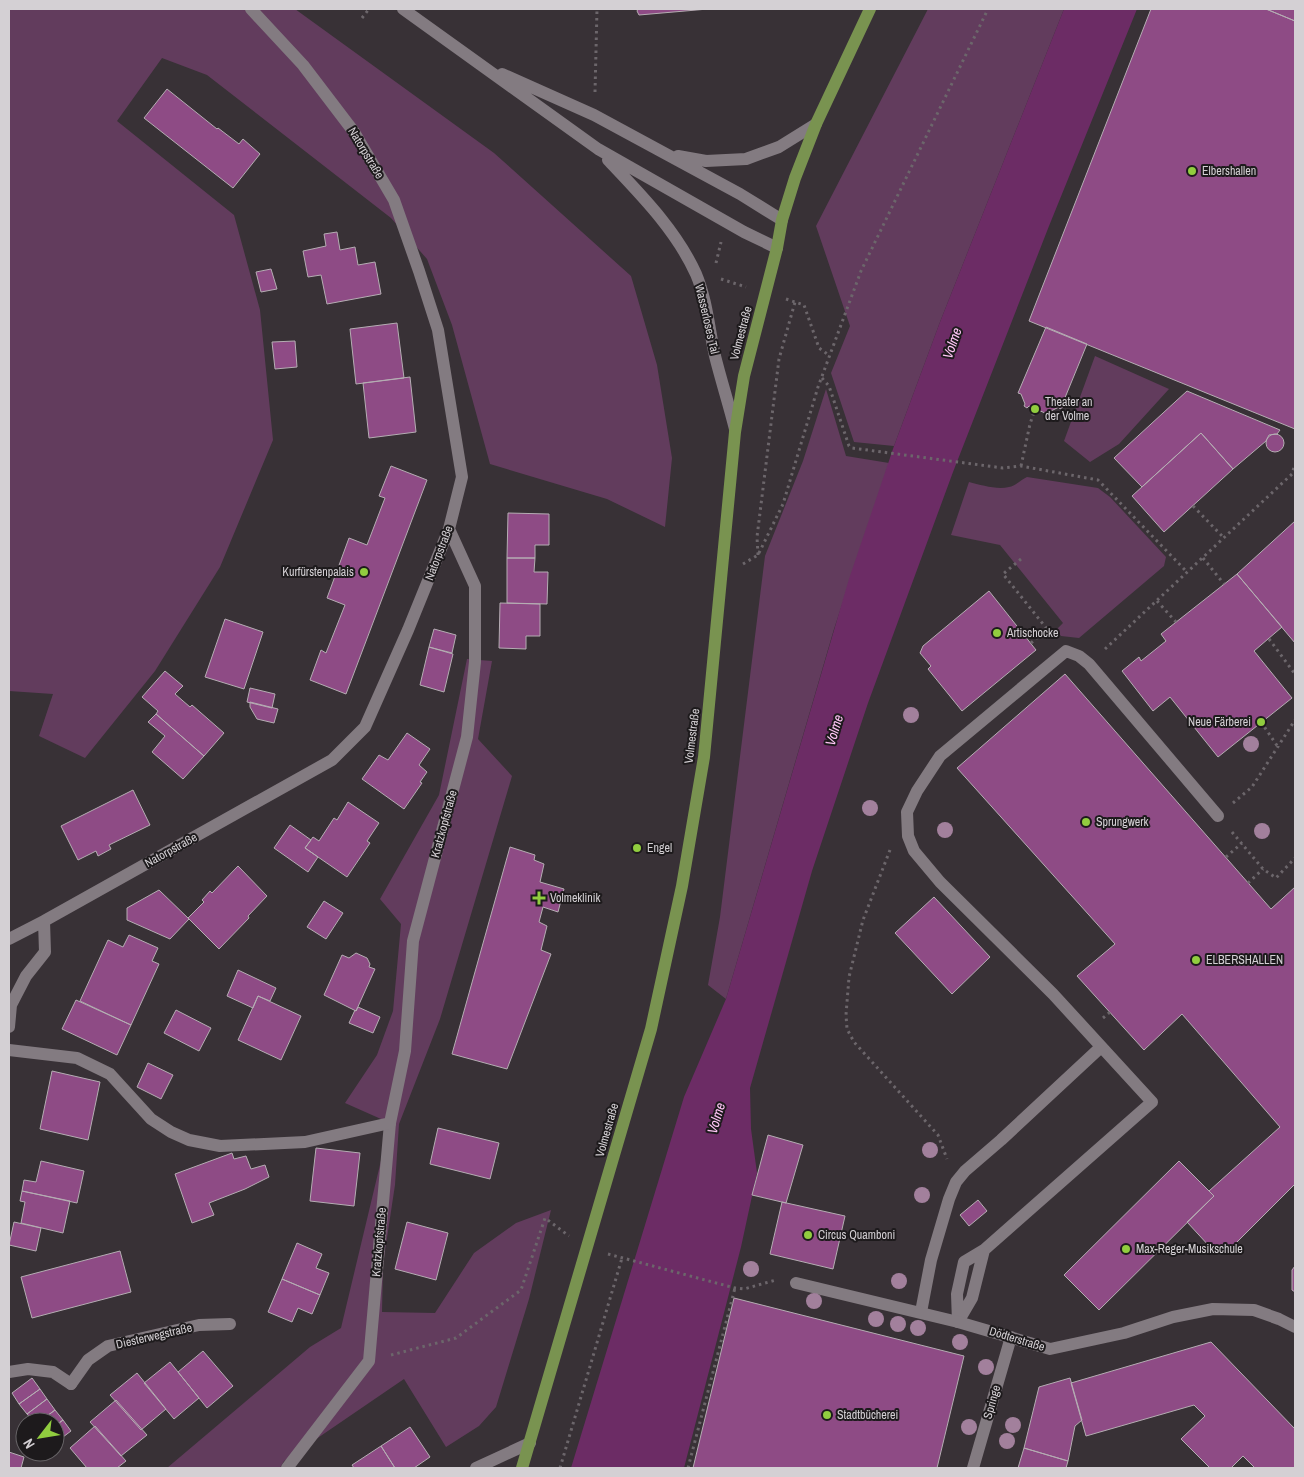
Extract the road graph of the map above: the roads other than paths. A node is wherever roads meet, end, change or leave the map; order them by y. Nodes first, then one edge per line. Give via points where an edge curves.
1 (251, 9) edge
2 (403, 9) edge
3 (870, 9) edge
4 (477, 62) junction
5 (816, 124) junction
6 (598, 149) junction
7 (665, 153) junction
8 (782, 220) junction
9 (777, 248) junction
10 (735, 432) junction
11 (449, 529) junction
12 (1218, 816) road end
13 (44, 921) junction
14 (9, 939) edge
15 (9, 1028) edge
16 (1102, 1047) junction
17 (9, 1050) edge
18 (390, 1122) junction
19 (796, 1283) road end
20 (921, 1312) junction
21 (958, 1322) junction
22 (230, 1324) dead end
23 (1295, 1327) edge
24 (1010, 1337) junction
25 (9, 1372) edge
26 (530, 1443) junction
27 (287, 1468) edge
28 (476, 1468) edge
29 (522, 1468) edge
30 (974, 1468) edge

1 - 11 street, Natorpstraße via 303,65 354,132 394,200 438,330 462,477
2 - 4 street, Wasserloses Tal
3 - 5 main road, Volmestraße
4 - 6 street, Wasserloses Tal
4 - 7 street, Wasserloses Tal via 594,115
5 - 7 street, Wasserloses Tal via 779,147 746,159 706,161
5 - 8 main road, Volmestraße
6 - 9 street, Wasserloses Tal
6 - 10 street, Wasserloses Tal via 676,238 696,275
7 - 8 street, Wasserloses Tal
8 - 9 main road, Volmestraße
9 - 10 main road, Volmestraße via 744,376
10 - 26 main road, Volmestraße via 704,757 682,886 651,1029
11 - 13 street, Natorpstraße via 364,727 332,760
11 - 18 street, Kratzkopfstraße via 476,586 475,662 467,737 413,941 406,1051
12 - 16 street via 1089,664 1066,651 940,756 917,791 907,812 908,836 914,851 940,882
13 - 14 street, Natorpstraße
13 - 15 street via 45,952 26,976 11,1005
16 - 20 street via 956,1182 931,1260
16 - 21 street via 1152,1102 984,1250 964,1262 957,1294
17 - 18 street via 77,1058 110,1074 151,1119 171,1132 189,1140 220,1146 305,1142
18 - 27 street, Kratzkopfstraße via 369,1361
19 - 20 street, Dödterstraße
20 - 21 street, Dödterstraße
21 - 24 street, Dödterstraße
22 - 25 street, Diesterwegstraße via 199,1325 108,1346 88,1360 71,1384 53,1372 28,1369
23 - 24 street, Dödterstraße via 1254,1310 1213,1309 1050,1349
24 - 30 street, Springe
26 - 28 street
26 - 29 main road, Volmestraße

